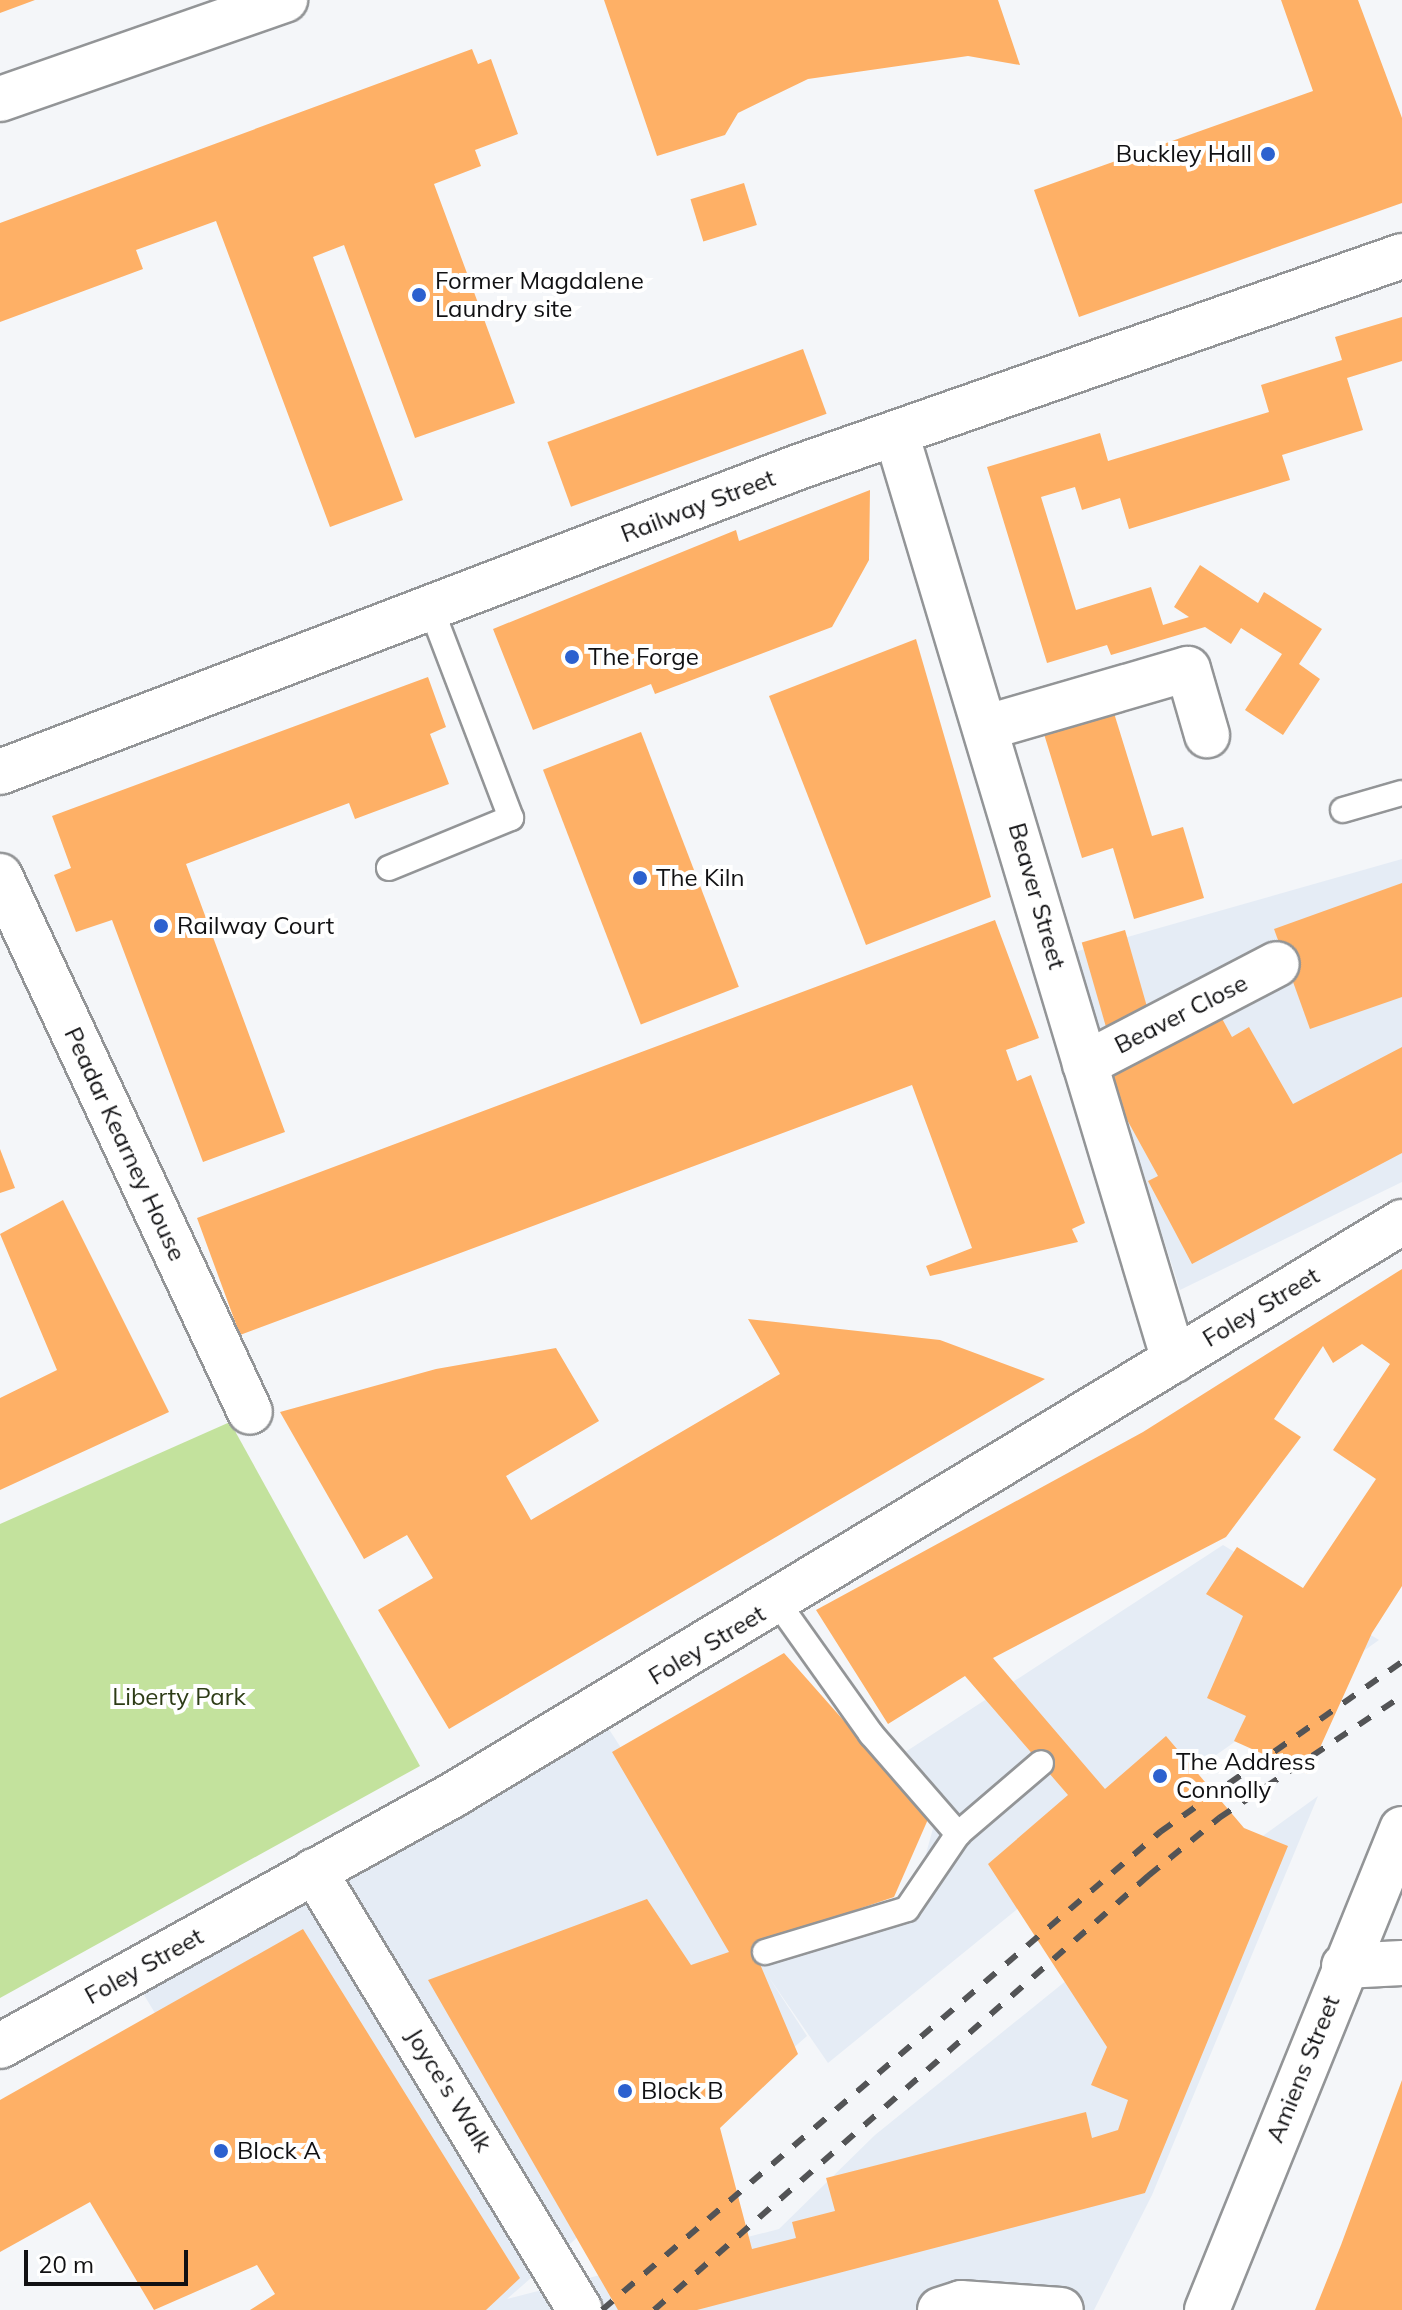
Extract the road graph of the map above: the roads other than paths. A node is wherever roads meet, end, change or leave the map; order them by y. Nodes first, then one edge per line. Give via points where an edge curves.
1 (285, 0) edge
2 (0, 99) edge
3 (1402, 256) edge
4 (896, 433) junction
5 (431, 608) junction
6 (988, 727) junction
7 (1207, 735) dead end
8 (0, 772) edge
9 (1402, 793) edge
10 (1343, 810) dead end
11 (389, 868) dead end
12 (0, 876) edge
13 (1277, 964) dead end
14 (1085, 1064) junction
15 (1402, 1222) edge
16 (1174, 1360) junction
17 (250, 1412) dead end
18 (778, 1603) junction
19 (1041, 1763) dead end
20 (1402, 1829) edge
21 (958, 1834) junction
22 (314, 1871) junction
23 (765, 1952) dead end
24 (1402, 1963) edge
25 (1344, 1966) junction
26 (0, 2046) edge
27 (580, 2310) edge
28 (940, 2310) edge
29 (1061, 2310) edge
30 (1207, 2310) edge

1 - 2 street
3 - 4 street, Railway Street
4 - 5 street, Railway Street
4 - 6 street, Beaver Street
5 - 8 street, Railway Street
5 - 11 lane via 511,818
6 - 7 street via 1188,669
6 - 14 street, Beaver Street
9 - 10 lane
12 - 17 street, Peadar Kearney House
13 - 14 street, Beaver Close
14 - 16 street, Beaver Street
15 - 16 street, Foley Street
16 - 18 street, Foley Street
18 - 21 lane via 871,1734
18 - 22 street, Foley Street
19 - 21 lane
20 - 25 street, Amiens Street
21 - 23 lane via 907,1909
22 - 26 street, Foley Street
22 - 27 street, Joyce's Walk
24 - 25 street
25 - 30 street, Amiens Street
28 - 29 street via 961,2303

